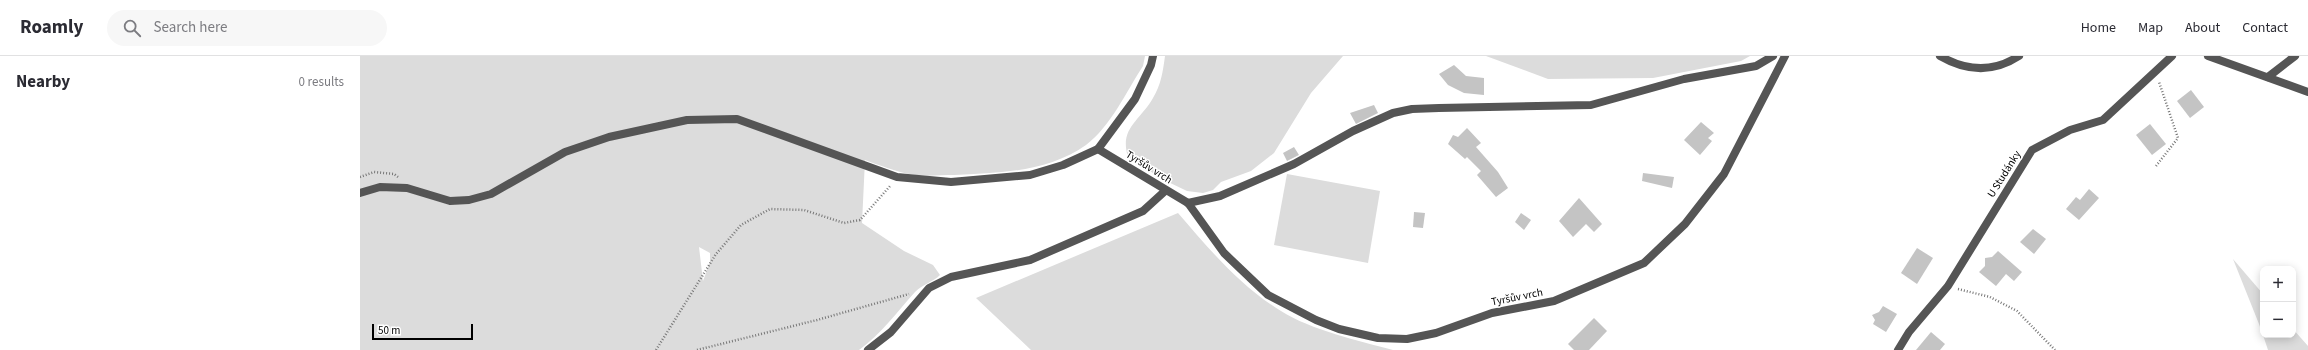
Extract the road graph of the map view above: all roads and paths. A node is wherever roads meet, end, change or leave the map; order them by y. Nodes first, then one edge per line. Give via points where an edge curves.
1 (1153, 56) edge
2 (1773, 56) edge
3 (1785, 56) edge
4 (1940, 56) edge
5 (2018, 56) edge
6 (2172, 56) edge
7 (2208, 56) edge
8 (2295, 56) edge
9 (2155, 70) junction
10 (2268, 77) junction
11 (2308, 92) edge
12 (1098, 149) junction
13 (2156, 166) dead end
14 (897, 177) junction
15 (1165, 191) junction
16 (360, 193) edge
17 (1188, 203) junction
18 (1948, 286) junction
19 (929, 288) junction
20 (656, 350) edge
21 (697, 350) edge
22 (868, 350) edge
23 (1898, 350) edge
24 (2055, 350) edge

1 - 12 street via 1135,99
2 - 17 street via 1756,66 1684,79 1591,105 1412,109 1353,131 1294,164 1220,196
3 - 17 street, Tyršův vrch via 1724,174 1686,224 1644,263 1554,301 1492,313 1424,336 1389,339 1339,329 1268,295 1224,253
4 - 5 street via 1965,68 1982,69 2008,64
6 - 9 street, U Studánky
7 - 10 street
8 - 10 street
9 - 13 path via 2178,138
9 - 18 street, U Studánky via 2103,120 2070,130 2032,150
10 - 11 street
12 - 14 street via 1063,165 1030,175 951,182
12 - 15 street, Tyršův vrch
14 - 16 street via 737,119 687,120 609,137 565,152 491,194 469,200 450,201 408,188 380,187
14 - 20 path via 860,220 844,223 804,210 770,209 741,226 716,254
15 - 17 street, Tyršův vrch
15 - 19 street via 1143,211 1030,260 951,276
18 - 23 street, U Studánky
18 - 24 path via 1990,296 2017,311
19 - 21 path
19 - 22 street via 891,332

